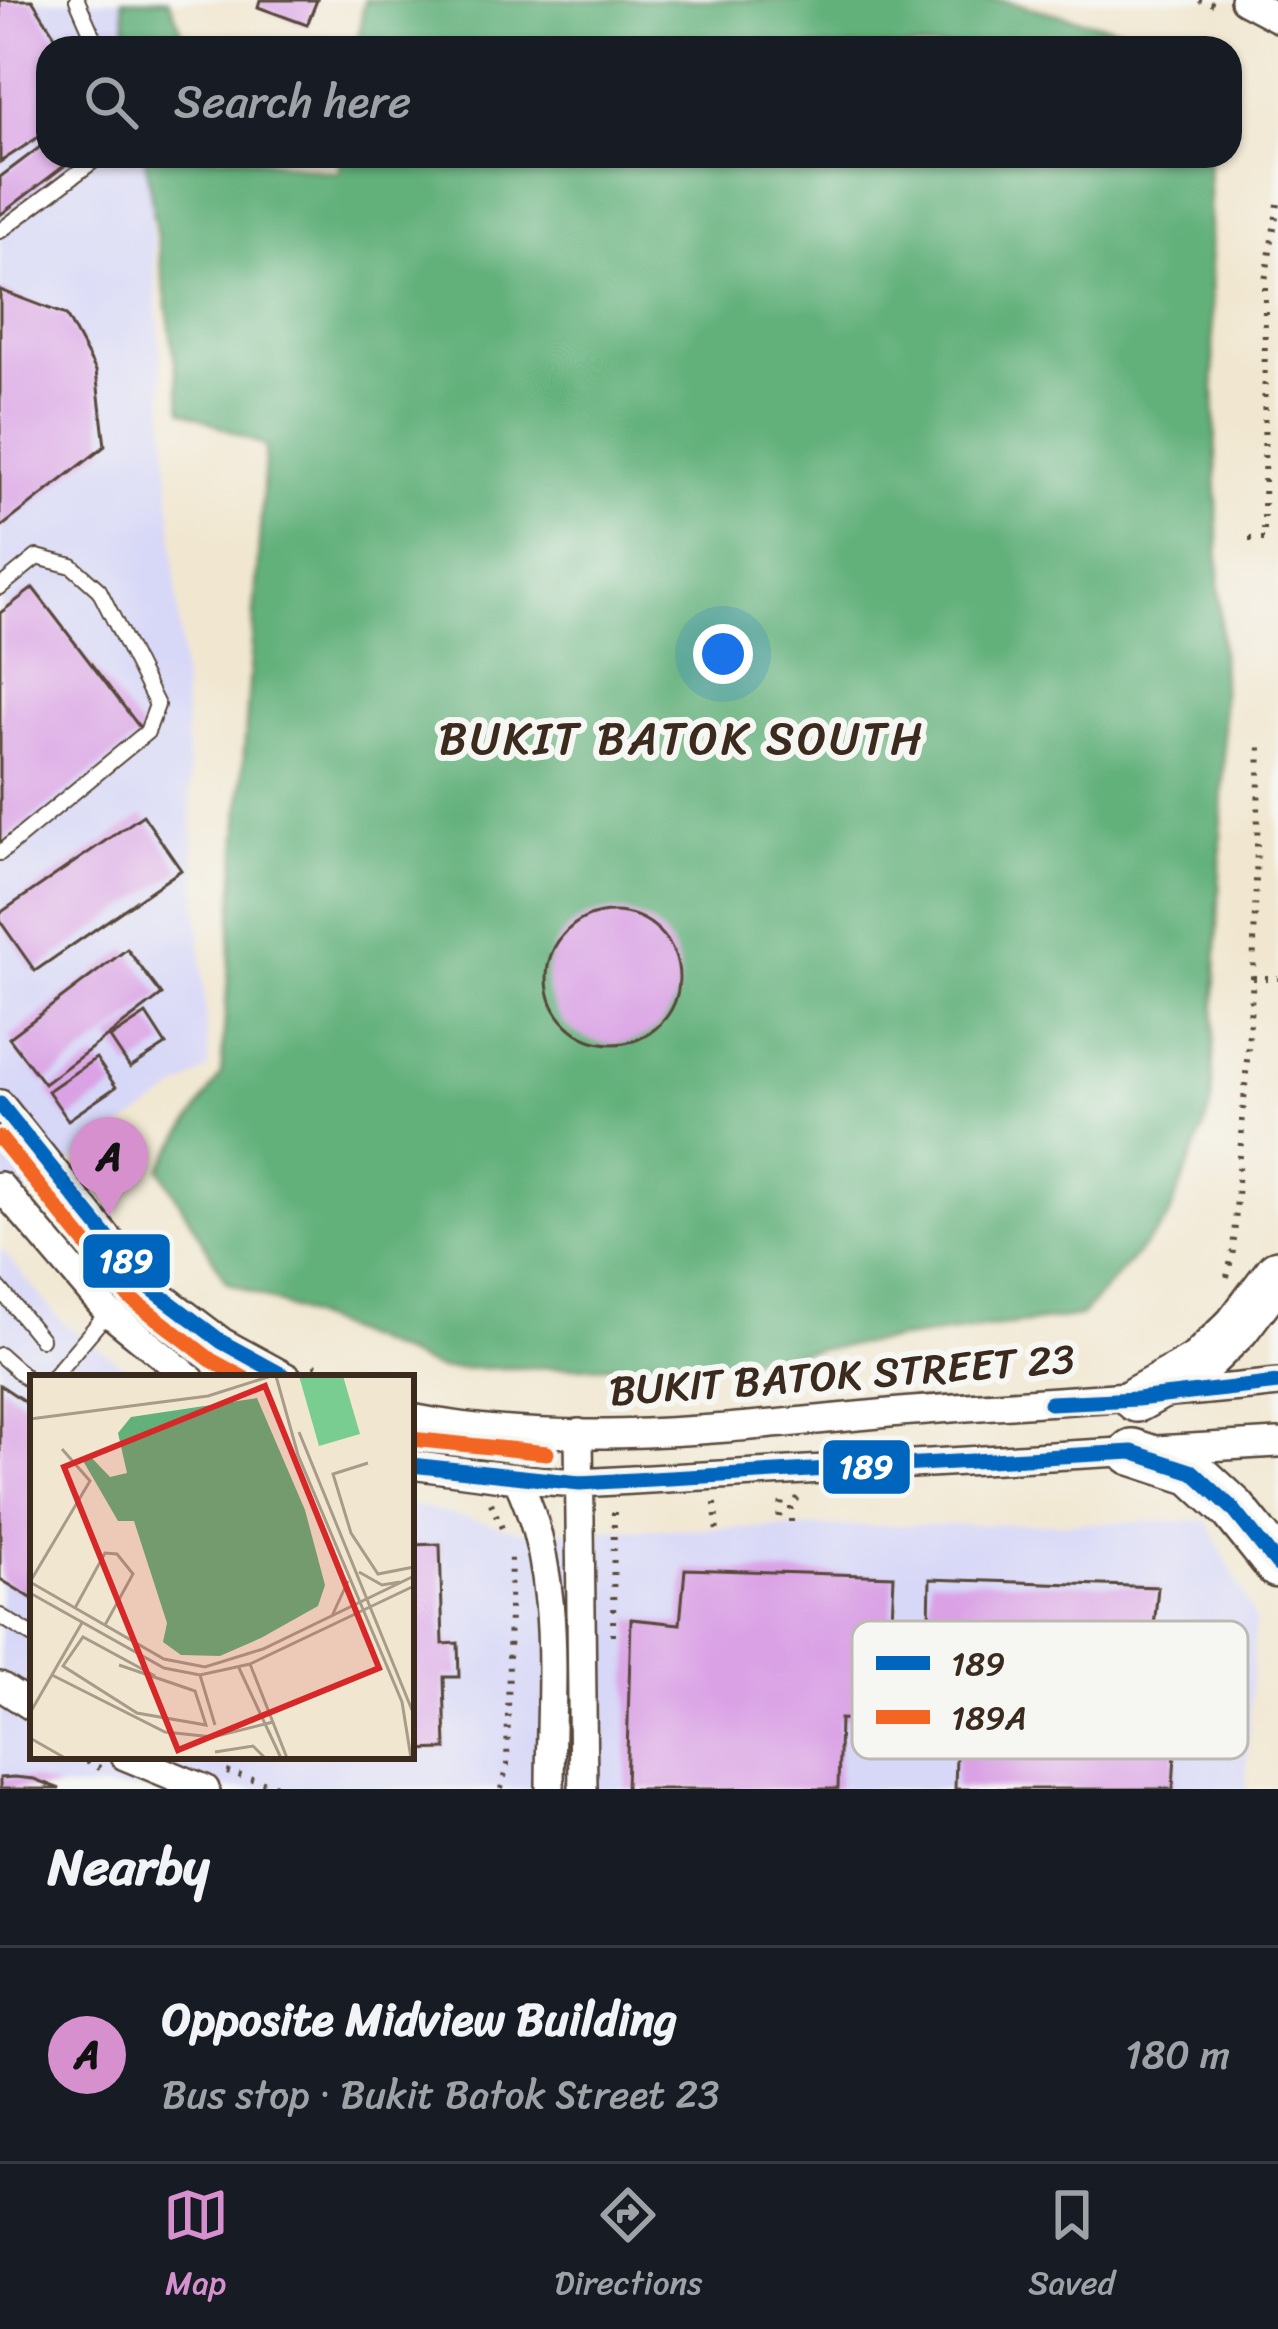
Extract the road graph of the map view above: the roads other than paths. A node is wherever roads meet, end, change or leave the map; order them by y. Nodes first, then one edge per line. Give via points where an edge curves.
1 (77, 0) edge
2 (1244, 0) edge
3 (1278, 18) edge
4 (93, 36) edge
5 (84, 168) edge
6 (0, 231) edge
7 (0, 586) edge
8 (0, 853) edge
9 (0, 1104) edge
10 (0, 1186) edge
11 (1278, 1273) edge
12 (0, 1289) edge
13 (108, 1312) junction
14 (40, 1339) dead end
15 (0, 1355) edge
16 (295, 1369) edge
17 (55, 1375) edge
18 (186, 1375) edge
19 (30, 1381) edge
20 (1278, 1383) edge
21 (1137, 1399) junction
22 (414, 1418) edge
23 (579, 1433) junction
24 (1278, 1443) edge
25 (1132, 1452) junction
26 (414, 1465) edge
27 (517, 1479) junction
28 (580, 1483) junction
29 (1278, 1565) edge
30 (1, 1618) edge
31 (30, 1634) edge
32 (0, 1686) edge
33 (30, 1705) edge
34 (137, 1759) edge
35 (210, 1778) edge
36 (550, 1789) edge
37 (583, 1789) edge

1 - 4 lane
2 - 3 street
5 - 6 lane
7 - 8 lane via 37,556 72,566 98,590 157,705 147,732
9 - 16 street via 144,1283 221,1342
10 - 13 street
11 - 21 main road via 1198,1365
12 - 14 lane
13 - 17 lane
13 - 18 street
15 - 19 lane
20 - 21 street, BUKIT BATOK STREET 23
21 - 23 street, BUKIT BATOK STREET 23
22 - 23 street, BUKIT BATOK STREET 23
23 - 28 street
24 - 25 street
25 - 28 street
25 - 29 main road via 1193,1472
26 - 27 street
27 - 28 street
27 - 36 street via 550,1588
28 - 37 street
30 - 31 lane
32 - 33 street
34 - 35 street

